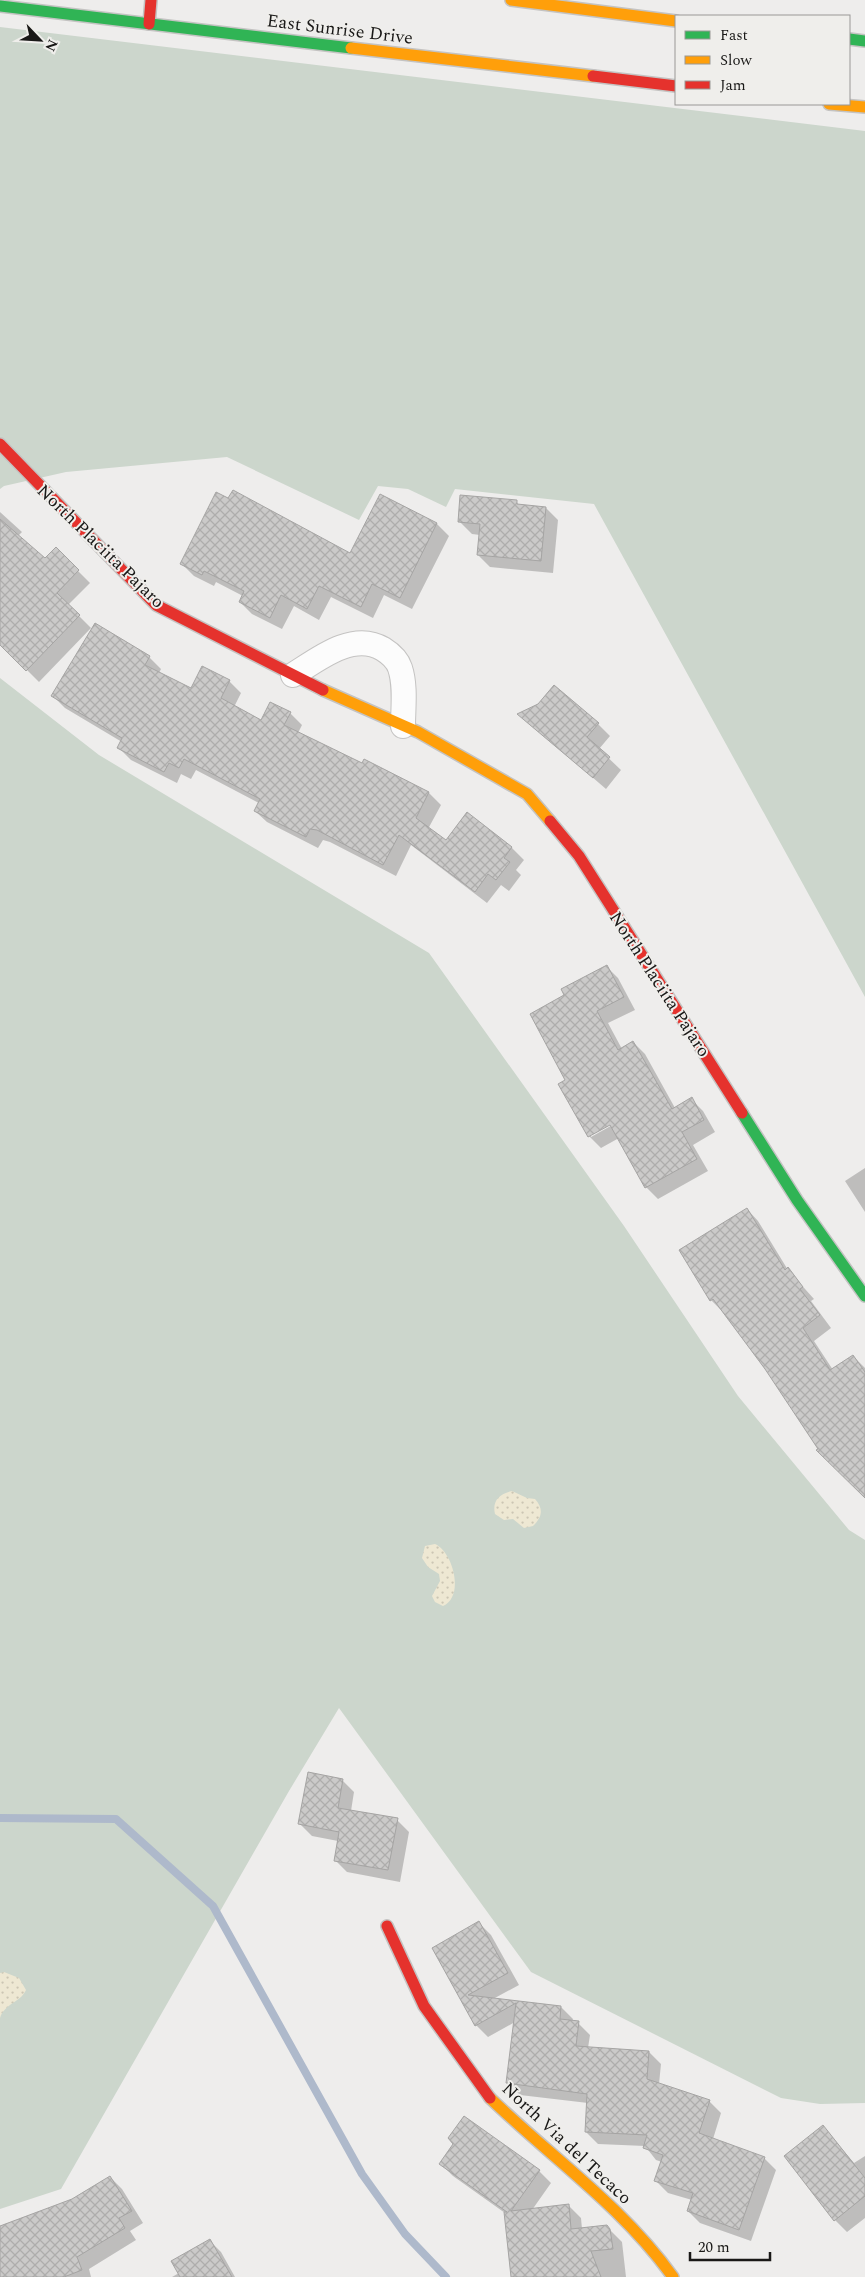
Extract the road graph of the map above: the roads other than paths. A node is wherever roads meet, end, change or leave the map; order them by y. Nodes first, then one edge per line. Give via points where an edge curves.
1 (151, 0) edge
2 (511, 0) edge
3 (0, 6) edge
4 (675, 21) edge
5 (149, 24) junction
6 (850, 40) edge
7 (865, 41) edge
8 (675, 86) edge
9 (841, 105) edge
10 (865, 107) edge
11 (0, 444) edge
12 (293, 675) junction
13 (403, 726) junction
14 (865, 1296) edge
15 (386, 1926) dead end
16 (672, 2277) edge

1 - 5 street
2 - 4 street
3 - 5 street, East Sunrise Drive
5 - 8 street, East Sunrise Drive
6 - 7 street
9 - 10 street
11 - 12 street, North Placiita Pajaro via 156,605
12 - 13 street, North Placiita Pajaro
12 - 13 street via 346,646 358,642 376,644 393,654 400,668
13 - 14 street, North Placiita Pajaro via 527,794 579,856 797,1200
15 - 16 street, North Via del Tecaco via 424,2006 491,2098 582,2178 653,2249

